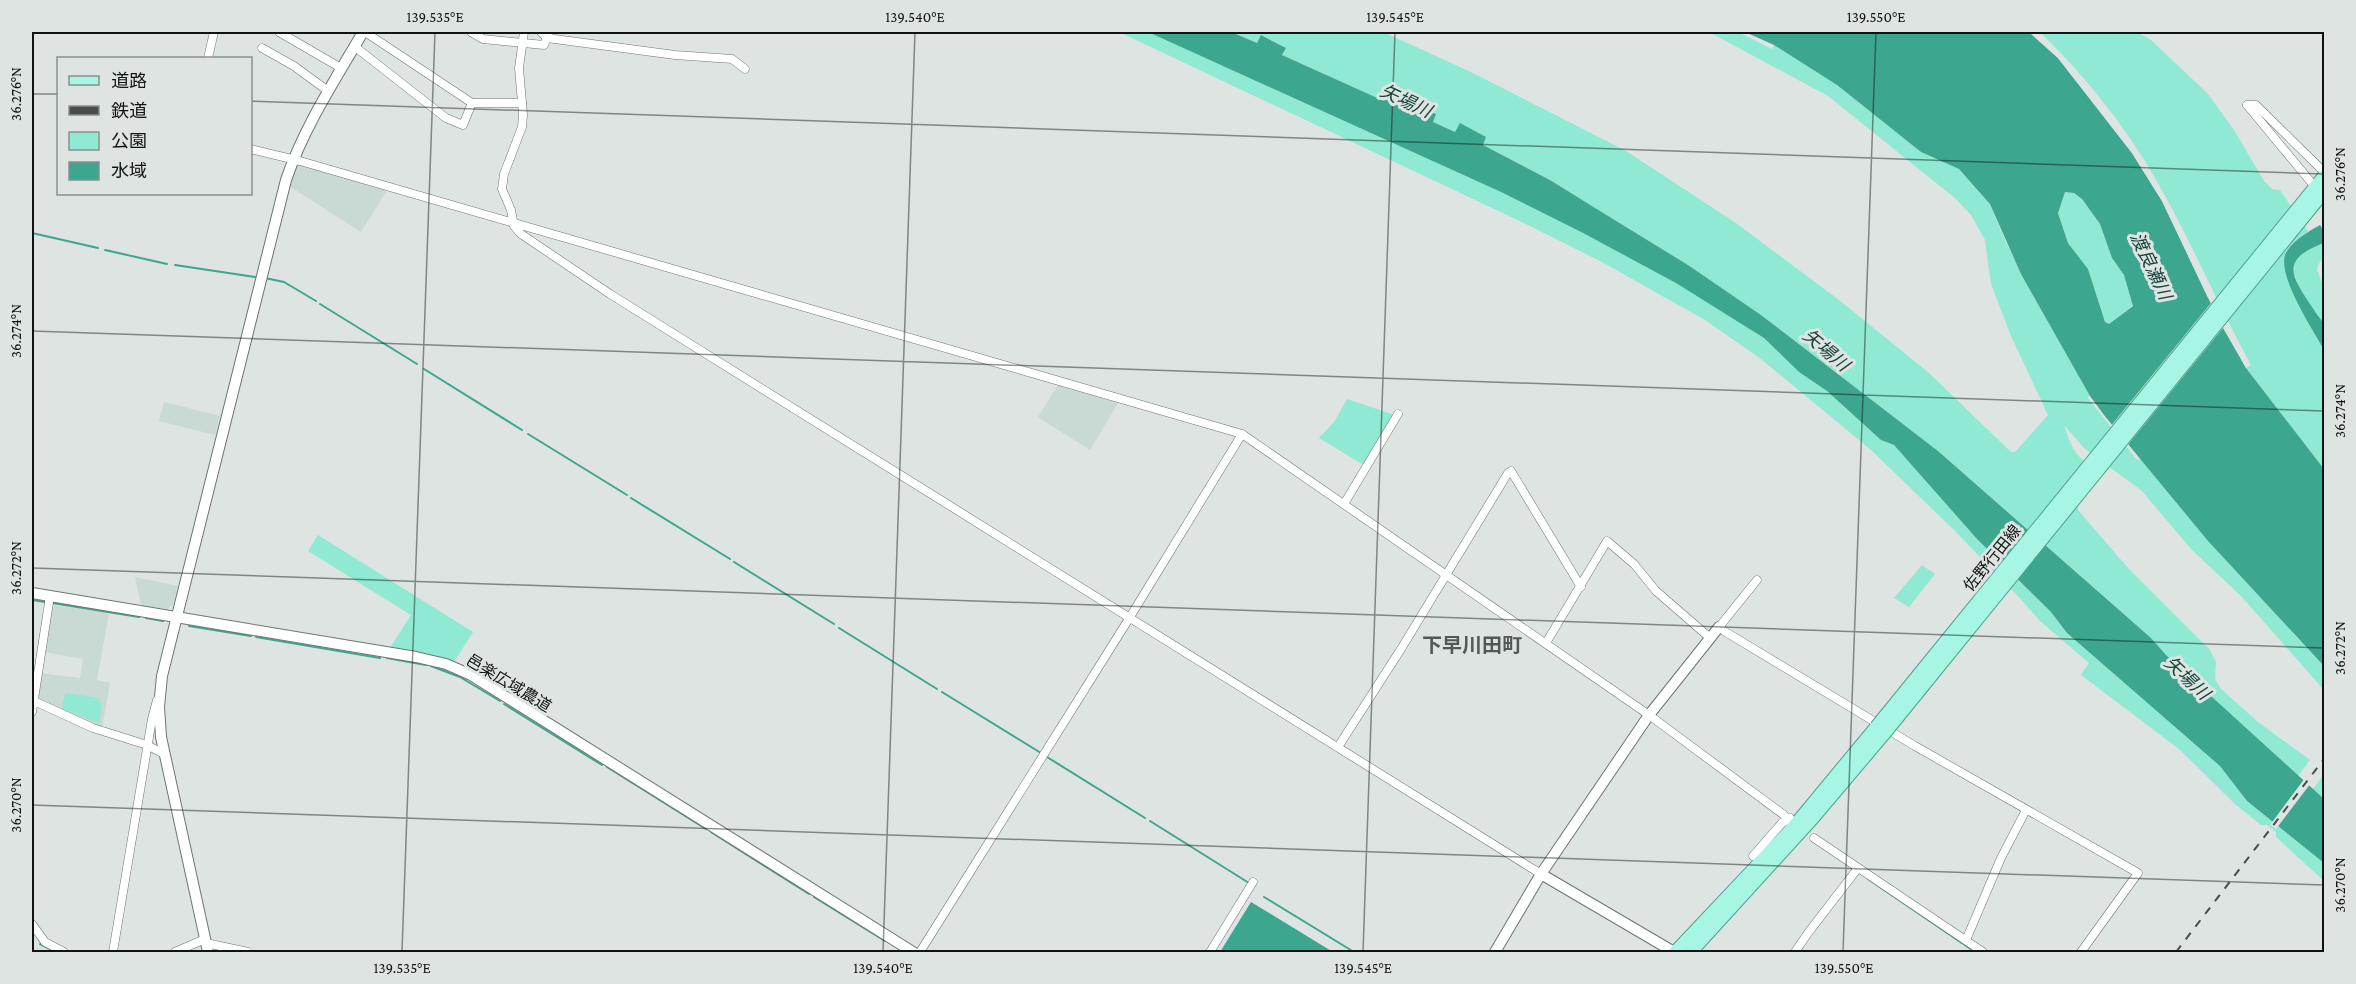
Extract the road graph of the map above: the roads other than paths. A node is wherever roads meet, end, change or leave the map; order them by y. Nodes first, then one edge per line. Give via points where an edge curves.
1 (214, 32) edge
2 (279, 32) edge
3 (364, 32) edge
4 (471, 32) edge
5 (525, 32) edge
6 (546, 34) edge
7 (523, 44) junction
8 (354, 46) junction
9 (262, 48) dead end
10 (208, 57) edge
11 (341, 68) junction
12 (745, 69) dead end
13 (328, 91) junction
14 (472, 103) junction
15 (522, 103) junction
16 (252, 149) edge
17 (293, 159) junction
18 (2322, 172) edge
19 (2317, 198) edge
20 (512, 222) junction
21 (1398, 414) dead end
22 (1242, 434) junction
23 (1344, 504) junction
24 (1446, 574) junction
25 (1757, 580) dead end
26 (1581, 587) junction
27 (32, 593) edge
28 (50, 596) junction
29 (175, 616) junction
30 (1130, 617) junction
31 (1719, 627) junction
32 (1709, 637) junction
33 (1545, 643) junction
34 (159, 694) junction
35 (34, 701) junction
36 (32, 712) edge
37 (1649, 715) junction
38 (1880, 730) junction
39 (147, 746) junction
40 (1338, 747) junction
41 (164, 754) junction
42 (2026, 810) junction
43 (1788, 821) junction
44 (1814, 838) dead end
45 (1753, 856) dead end
46 (1858, 868) junction
47 (1541, 874) junction
48 (1253, 882) dead end
49 (32, 924) edge
50 (1966, 940) junction
51 (206, 945) edge
52 (64, 952) edge
53 (113, 952) edge
54 (175, 952) edge
55 (248, 952) edge
56 (913, 952) edge
57 (920, 952) edge
58 (1210, 952) edge
59 (1496, 952) edge
60 (1674, 952) edge
61 (1691, 952) edge
62 (1795, 952) edge
63 (1983, 952) edge
64 (2081, 952) edge

1 - 10 street
2 - 11 street
3 - 8 street
3 - 14 street
4 - 7 street via 483,39
5 - 7 street
6 - 7 street via 544,45
6 - 12 street via 675,56 732,59
7 - 15 street via 519,68
8 - 11 street
8 - 14 street via 446,118 463,125
9 - 13 street
11 - 13 street
13 - 17 street
14 - 15 street
15 - 20 street via 522,127 502,182
16 - 17 street
17 - 20 street
17 - 29 street
18 - 19 main road, 佐野行田線
18 - 19 street via 2256,105 2247,105
19 - 38 main road, 佐野行田線, bridge
20 - 22 street
20 - 30 street via 521,234 610,294
21 - 23 street
22 - 23 street
22 - 30 street
23 - 24 street
24 - 26 street via 1502,479 1511,471
24 - 33 street
24 - 40 street
25 - 31 street
26 - 32 street via 1607,542
26 - 33 street
27 - 28 street, 邑楽広域農道
28 - 29 street, 邑楽広域農道
28 - 35 street
29 - 34 street
29 - 56 street, 邑楽広域農道 via 435,660 458,669
30 - 40 street
30 - 57 street
31 - 32 street
31 - 42 street
32 - 37 street
33 - 37 street
34 - 39 street
34 - 41 street
35 - 36 street
35 - 39 street via 93,728
37 - 43 street
37 - 47 street
38 - 43 main road, 佐野行田線
38 - 61 main road, 佐野行田線 via 1814,817
39 - 41 street
39 - 53 street
40 - 47 street
41 - 51 street
42 - 50 street
42 - 64 street via 2138,873
43 - 45 street
43 - 60 main road, 佐野行田線
44 - 46 street
46 - 50 street
46 - 62 street
47 - 59 street
47 - 60 street
48 - 58 street
49 - 52 street via 45,942
50 - 63 street
51 - 54 street
51 - 55 street

